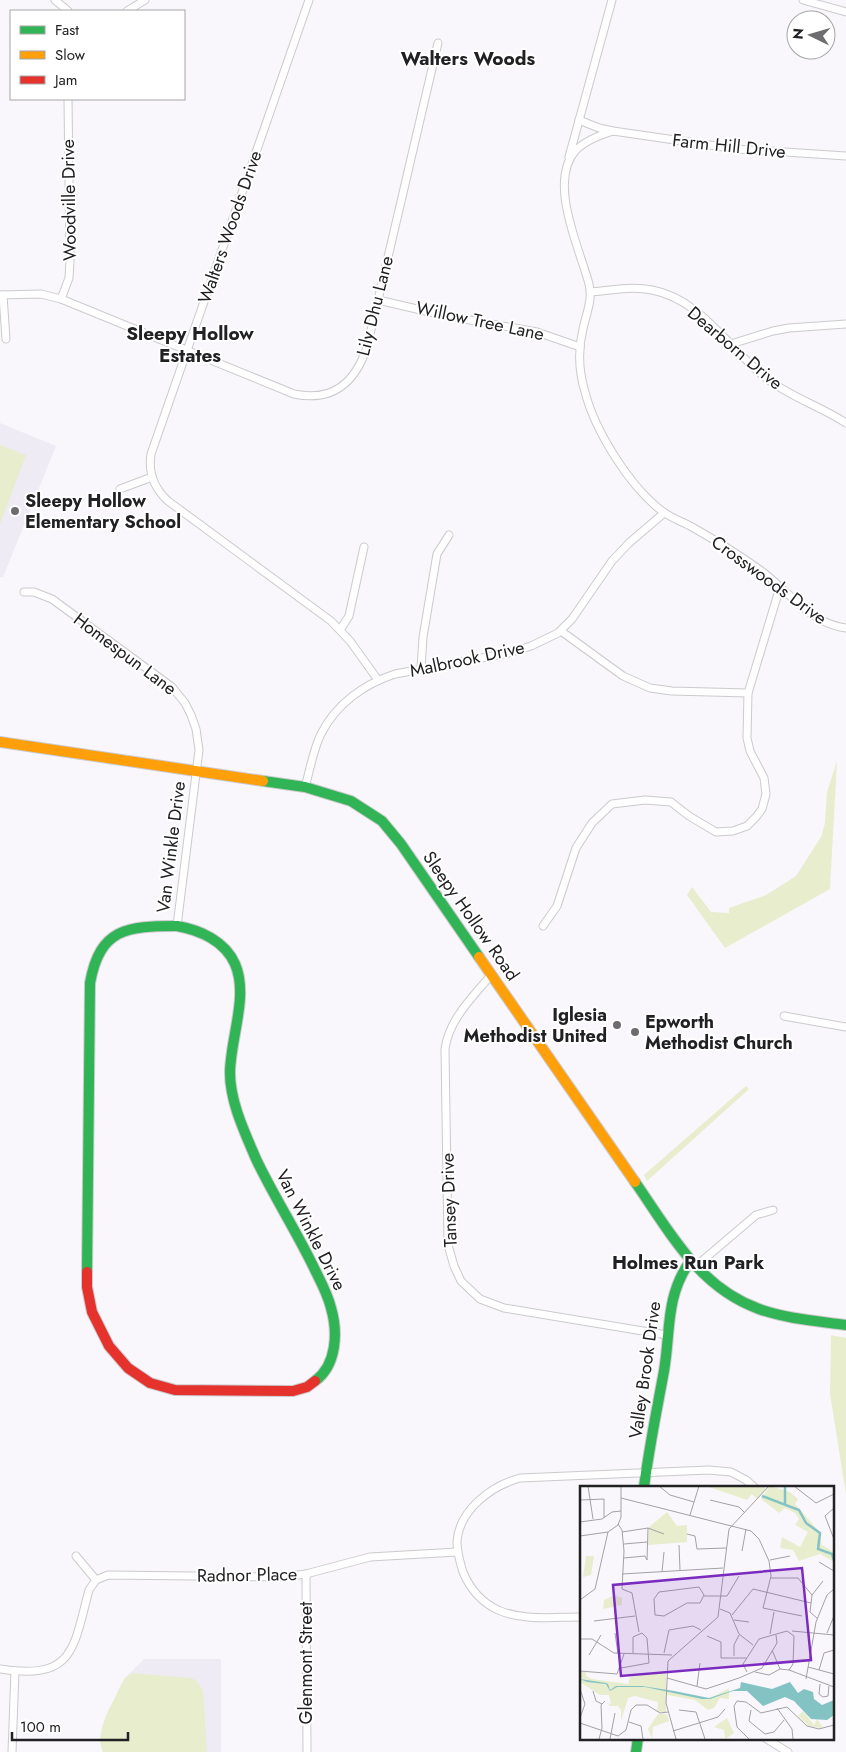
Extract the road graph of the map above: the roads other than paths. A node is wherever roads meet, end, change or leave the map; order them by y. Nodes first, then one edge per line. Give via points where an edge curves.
1 (55, 0) edge
2 (145, 0) edge
3 (309, 0) edge
4 (612, 0) edge
5 (803, 0) edge
6 (67, 10) edge
7 (129, 10) edge
8 (846, 12) edge
9 (438, 43) dead end
10 (68, 100) edge
11 (580, 120) junction
12 (613, 131) junction
13 (846, 156) edge
14 (567, 164) junction
15 (591, 292) junction
16 (2, 295) edge
17 (61, 300) junction
18 (378, 300) junction
19 (846, 324) edge
20 (6, 339) dead end
21 (731, 344) junction
22 (580, 347) junction
23 (188, 350) junction
24 (846, 422) edge
25 (152, 477) junction
26 (120, 489) dead end
27 (664, 513) junction
28 (449, 535) dead end
29 (364, 547) dead end
30 (780, 587) junction
31 (24, 592) dead end
32 (846, 628) edge
33 (340, 630) junction
34 (561, 630) junction
35 (421, 669) junction
36 (378, 680) junction
37 (748, 693) junction
38 (0, 742) edge
39 (196, 772) junction
40 (305, 787) junction
41 (177, 926) junction
42 (543, 926) dead end
43 (491, 975) junction
44 (784, 1016) dead end
45 (846, 1027) edge
46 (773, 1210) dead end
47 (692, 1264) junction
48 (846, 1325) edge
49 (667, 1335) junction
50 (646, 1472) junction
51 (644, 1486) edge
52 (753, 1486) edge
53 (457, 1552) junction
54 (76, 1556) dead end
55 (306, 1574) junction
56 (96, 1580) junction
57 (580, 1617) edge
58 (0, 1670) edge
59 (14, 1671) junction
60 (775, 1740) edge
61 (12, 1752) edge
62 (307, 1752) edge
63 (788, 1752) edge

1 - 6 street
2 - 7 street
3 - 23 street, Walters Woods Drive
4 - 11 street
5 - 8 street
9 - 18 street, Lily Dhu Lane
10 - 17 street, Woodville Drive via 70,269
11 - 12 street
11 - 14 street, Crosswoods Drive
12 - 13 street, Farm Hill Drive via 736,149
12 - 14 street via 585,143
14 - 15 street, Crosswoods Drive via 565,189 570,223
15 - 21 street, Dearborn Drive via 627,288 661,292 696,312
15 - 22 street, Crosswoods Drive
16 - 17 street, Lily Dhu Lane via 41,294
16 - 20 street
17 - 23 street, Lily Dhu Lane
18 - 22 street, Willow Tree Lane via 537,332
18 - 23 street, Lily Dhu Lane via 359,367 342,386 327,393 315,396 294,394
19 - 21 street via 789,328
21 - 24 street, Dearborn Drive via 772,382
22 - 27 street, Crosswoods Drive via 583,385 599,430 629,475
23 - 25 street, Walters Woods Drive via 151,454
25 - 26 street
25 - 33 street via 168,501
27 - 30 street, Crosswoods Drive via 712,538
27 - 34 street, Malbrook Drive via 612,561
28 - 35 street via 437,554
29 - 33 street via 349,616
30 - 32 street, Crosswoods Drive via 822,620
30 - 37 street
31 - 39 street, Homespun Lane via 52,599 172,687 185,703 196,729 199,750
33 - 36 street
34 - 35 street, Malbrook Drive via 510,653
34 - 37 street via 623,676 650,688
35 - 36 street, Malbrook Drive
36 - 40 street, Malbrook Drive via 353,695 336,711 317,744
37 - 42 street via 747,738 764,778 766,794 756,817 747,826 716,832 671,802 646,800 612,804 592,823 576,848 557,906
38 - 39 street, Sleepy Hollow Road
39 - 40 street, Sleepy Hollow Road
39 - 41 street, Van Winkle Drive
40 - 43 street, Sleepy Hollow Road via 351,801 382,821 402,844
41 - 41 street, Van Winkle Drive via 119,933 104,944 92,966 87,1287 92,1312 100,1331 119,1359 150,1383 176,1390 302,1390 318,1380 328,1366 334,1341 331,1308 310,1259 256,1158 231,1090 230,1059 240,993 237,968 221,945 204,934
43 - 47 street, Sleepy Hollow Road
43 - 49 street, Tansey Drive via 458,1016 446,1039 447,1237 458,1275 480,1299 504,1308
44 - 45 street
46 - 47 street, Valley Brook Drive via 756,1215
47 - 48 street, Sleepy Hollow Road via 722,1292 744,1305 782,1315
47 - 49 street, Valley Brook Drive via 677,1280
49 - 50 street, Valley Brook Drive
50 - 51 street, Valley Brook Drive
50 - 52 street via 731,1472
50 - 53 street via 534,1476 505,1482 486,1493 470,1511 458,1536
53 - 55 street, Radnor Place via 370,1557
53 - 57 street via 468,1583 486,1604 522,1616
54 - 56 street
55 - 56 street, Radnor Place via 263,1578 115,1575
55 - 62 street, Glenmont Street
56 - 59 street via 89,1590 74,1644 64,1660 45,1670
58 - 59 street
59 - 61 street
60 - 63 street

